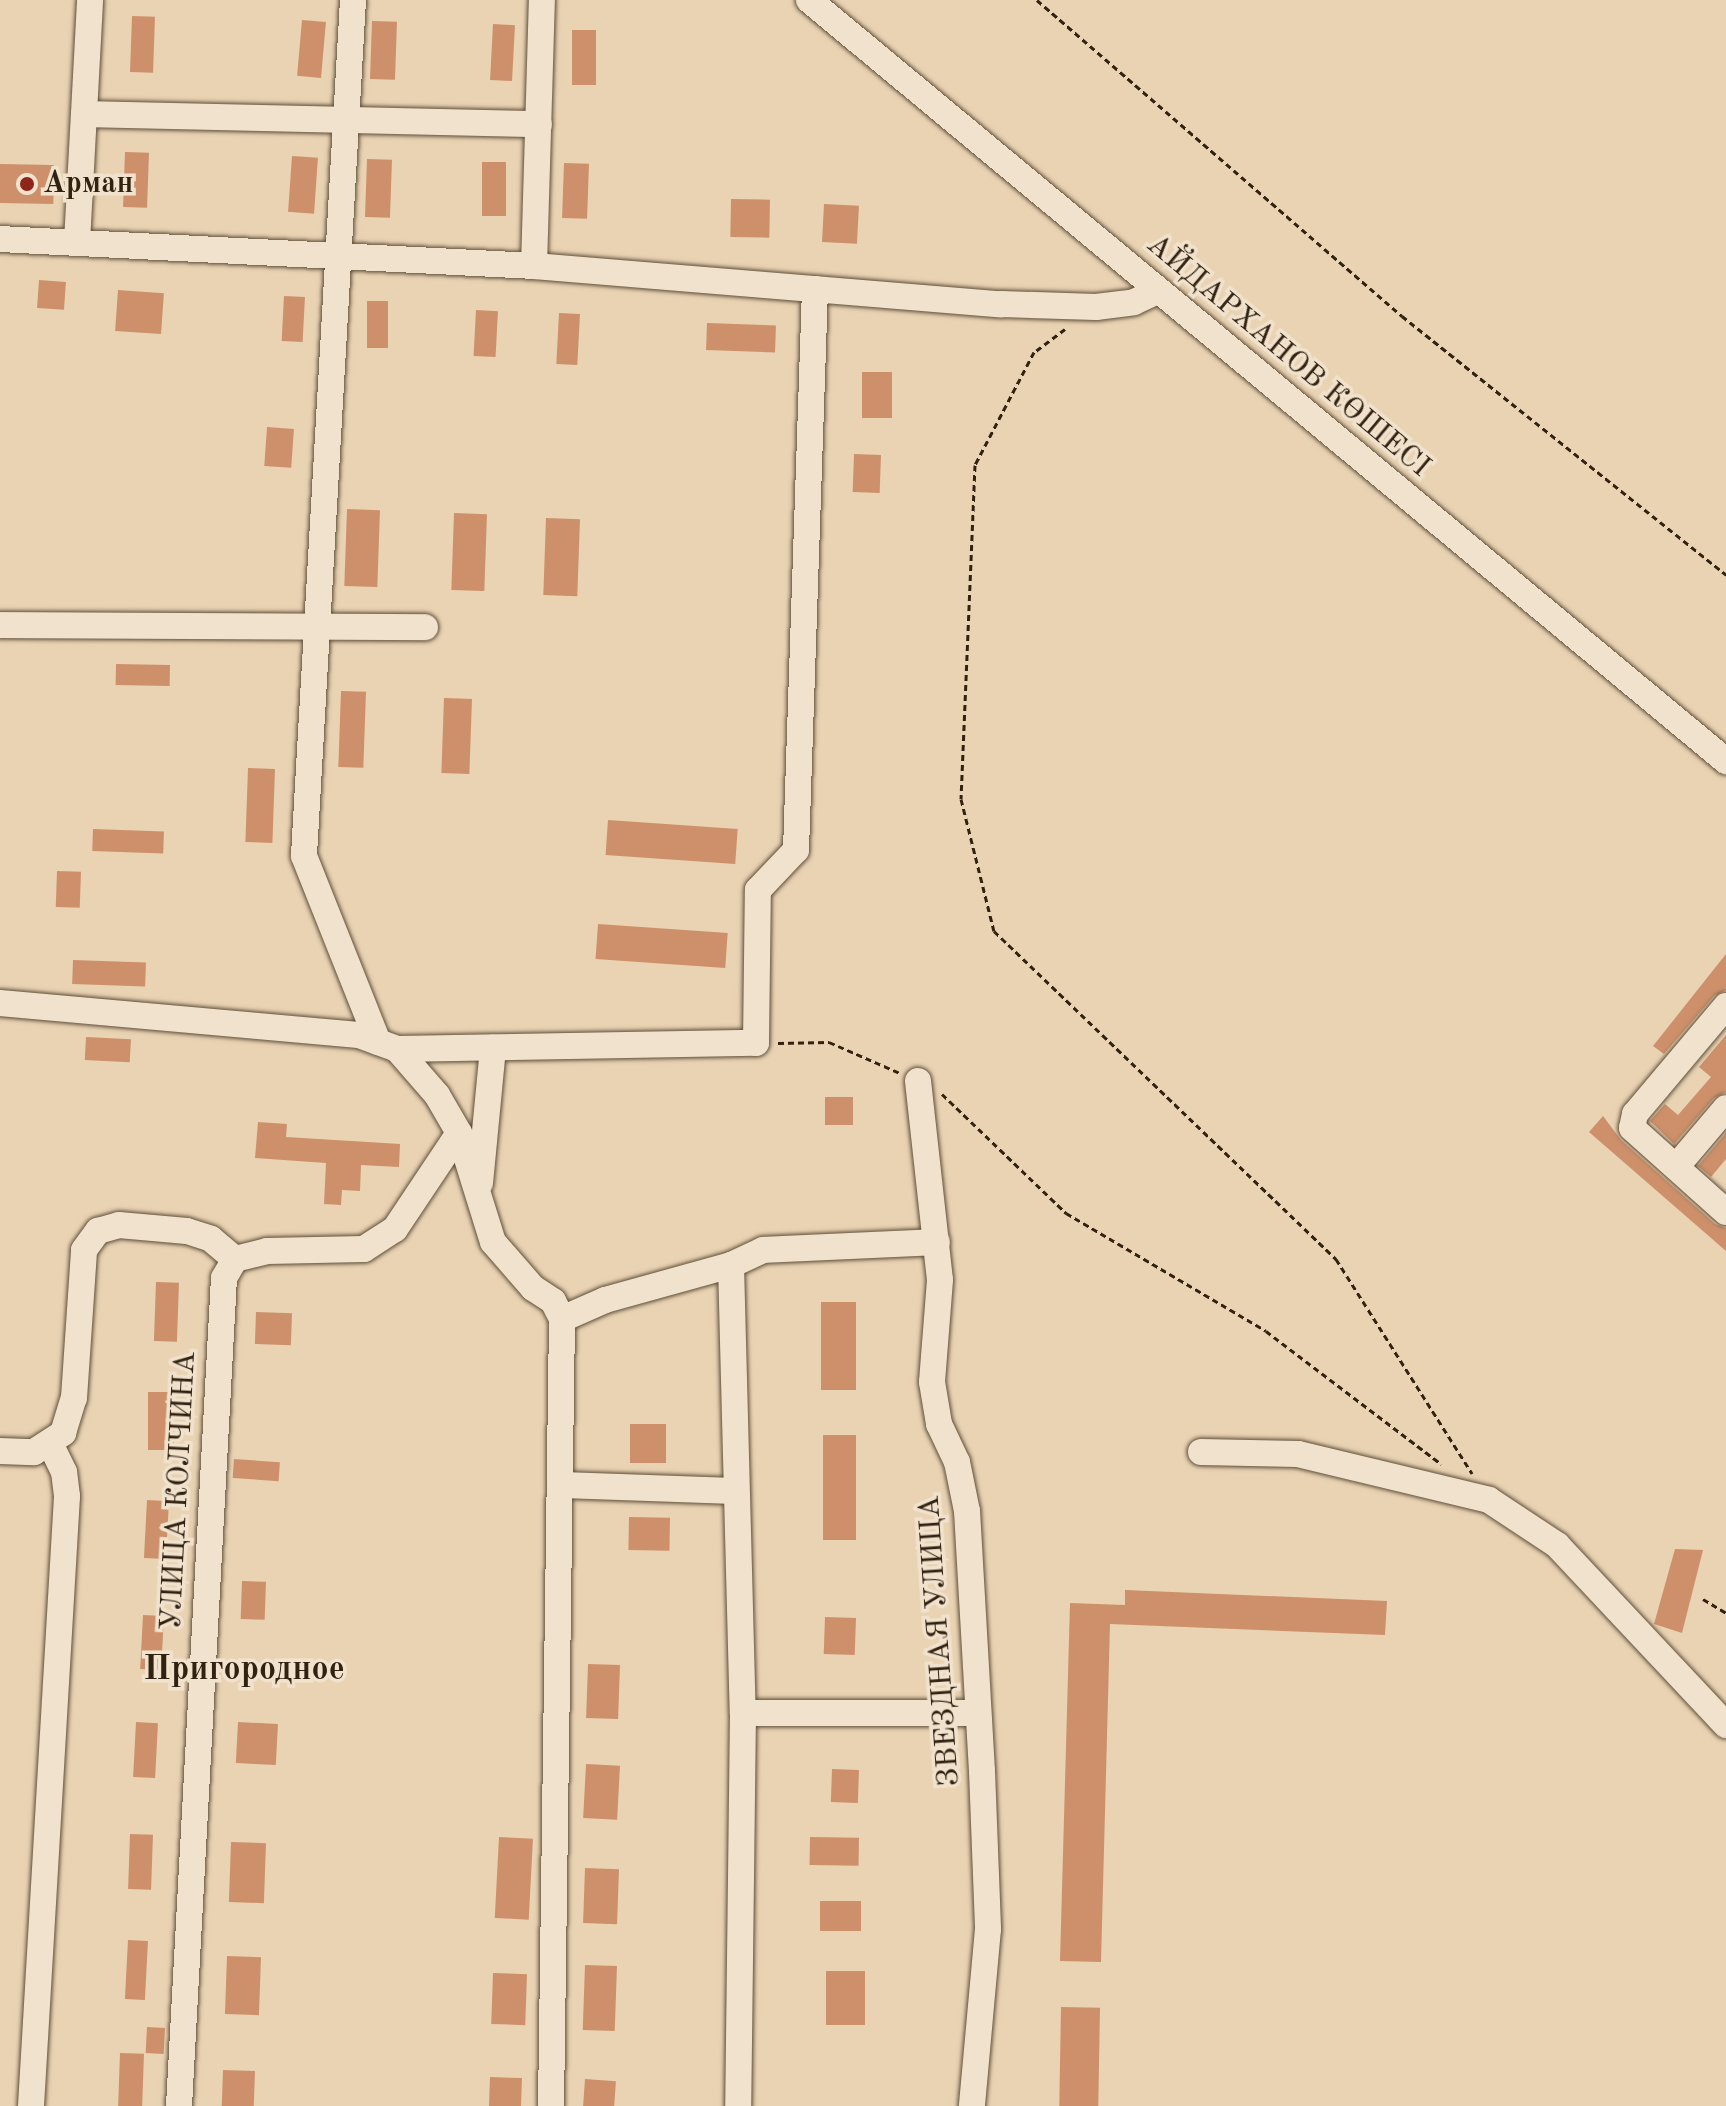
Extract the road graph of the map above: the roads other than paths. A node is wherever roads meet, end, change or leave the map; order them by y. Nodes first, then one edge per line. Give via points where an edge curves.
1 (90, 0) edge
2 (353, 0) edge
3 (542, 0) edge
4 (809, 0) edge
5 (84, 114) junction
6 (345, 121) junction
7 (539, 124) junction
8 (0, 239) edge
9 (77, 242) junction
10 (337, 255) junction
11 (534, 266) junction
12 (815, 289) junction
13 (1158, 291) junction
14 (317, 623) junction
15 (0, 625) edge
16 (425, 627) dead end
17 (1726, 761) edge
18 (0, 1003) edge
19 (1726, 1006) edge
20 (388, 1045) junction
21 (493, 1048) junction
22 (918, 1081) road end
23 (1726, 1108) edge
24 (459, 1133) junction
25 (1676, 1167) junction
26 (478, 1208) junction
27 (1725, 1208) edge
28 (937, 1242) junction
29 (235, 1259) junction
30 (731, 1265) junction
31 (562, 1319) junction
32 (51, 1445) junction
33 (0, 1451) edge
34 (1201, 1452) dead end
35 (561, 1485) junction
36 (736, 1491) junction
37 (743, 1713) junction
38 (978, 1713) junction
39 (1726, 1725) edge
40 (976, 2104) edge
41 (31, 2106) edge
42 (179, 2106) edge
43 (551, 2106) edge
44 (738, 2106) edge

1 - 5 street
2 - 6 street
3 - 7 street
4 - 13 street, АЙДАРХАНОВ КӨШЕСІ
5 - 6 street
5 - 9 street
6 - 7 street
6 - 10 street
7 - 11 street
8 - 9 street
9 - 10 street
10 - 11 street
10 - 14 street
11 - 12 street
12 - 13 street via 1096,307 1134,302
12 - 21 street via 796,850 758,890 756,1043
13 - 17 street, АЙДАРХАНОВ КӨШЕСІ
14 - 15 street
14 - 16 street
14 - 20 street via 304,856
18 - 20 street via 359,1035
19 - 25 street via 1635,1114 1632,1128
20 - 21 street
20 - 24 street via 437,1095
21 - 26 street
22 - 28 street, ЗВЕЗДНАЯ УЛИЦА
23 - 25 street
24 - 26 street
24 - 29 street via 395,1229 364,1249 267,1251
25 - 27 street
26 - 31 street via 493,1242 533,1288 553,1301
28 - 30 street via 763,1250
28 - 38 street, ЗВЕЗДНАЯ УЛИЦА via 940,1280 932,1382 939,1424 957,1462 967,1511
29 - 32 street via 211,1239 187,1231 119,1225 98,1231 84,1250 74,1398 63,1433
29 - 42 street, УЛИЦА КОЛЧИНА via 224,1278 219,1328
30 - 31 street via 605,1300
30 - 36 street
31 - 35 street
32 - 33 street via 34,1452
32 - 41 street via 64,1472 67,1496
34 - 39 street via 1298,1454 1489,1500 1557,1545
35 - 36 street
35 - 43 street
36 - 37 street
37 - 38 street
37 - 44 street
38 - 40 street, ЗВЕЗДНАЯ УЛИЦА via 988,1929

